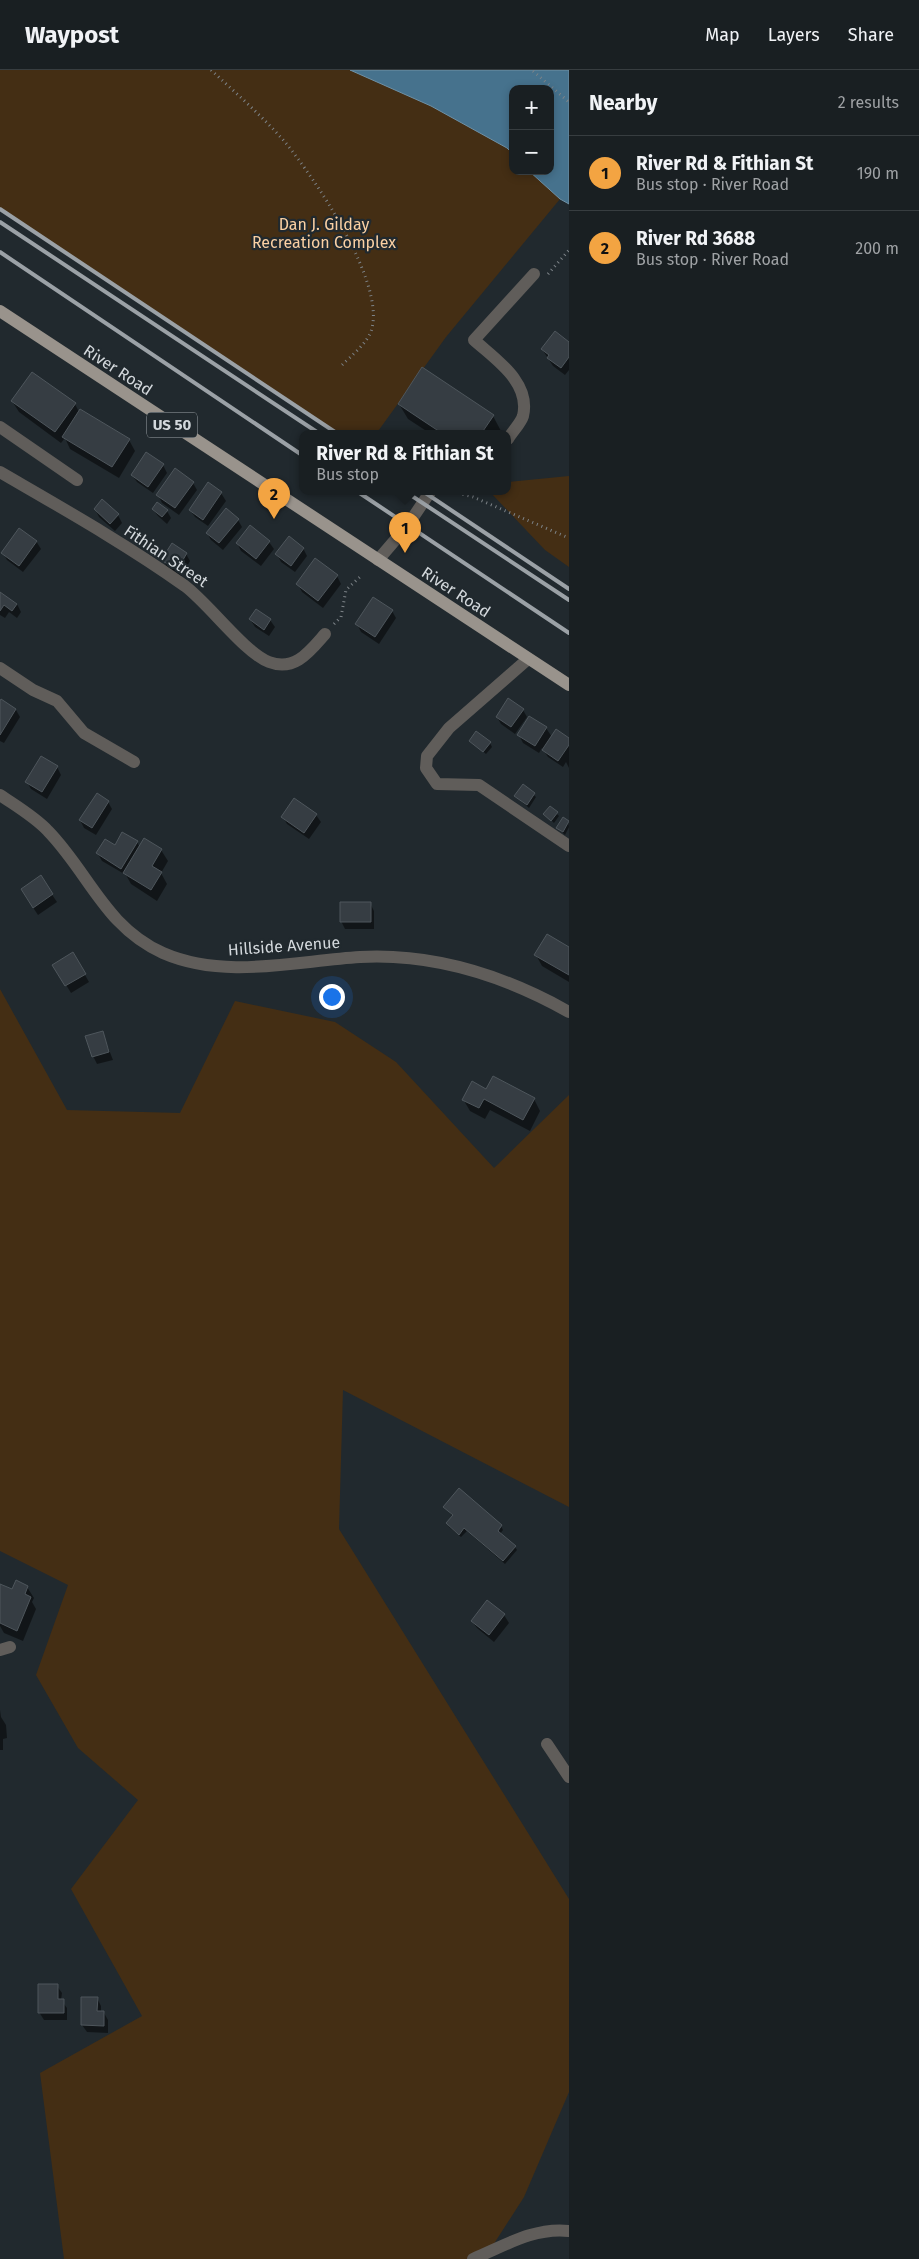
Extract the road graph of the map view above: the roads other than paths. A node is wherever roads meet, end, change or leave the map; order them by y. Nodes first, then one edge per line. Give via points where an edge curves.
1 (539, 276) road end
2 (0, 312) edge
3 (0, 427) edge
4 (511, 434) edge
5 (0, 472) edge
6 (77, 480) dead end
7 (428, 495) edge
8 (378, 560) junction
9 (325, 634) road end
10 (528, 659) junction
11 (0, 668) edge
12 (569, 685) edge
13 (134, 762) dead end
14 (0, 795) edge
15 (569, 846) edge
16 (569, 1012) edge
17 (547, 1744) dead end
18 (569, 1777) edge
19 (569, 2231) edge
20 (473, 2259) edge

1 - 4 street via 474,340 515,379 523,396 523,416
2 - 8 main road, River Road / US 50
3 - 6 street
5 - 9 street, Fithian Street via 185,586 268,662 281,665 304,658
7 - 8 street
8 - 10 main road, River Road / US 50
10 - 12 main road, River Road / US 50
10 - 15 street via 450,728 427,756 426,768 437,784 479,785
11 - 13 street via 33,690 58,701 84,733
14 - 16 street, Hillside Avenue via 47,830 82,871 109,914 125,929 143,942 182,960 232,968 362,957 434,961 504,980
17 - 18 street
19 - 20 street via 556,2229 528,2234

